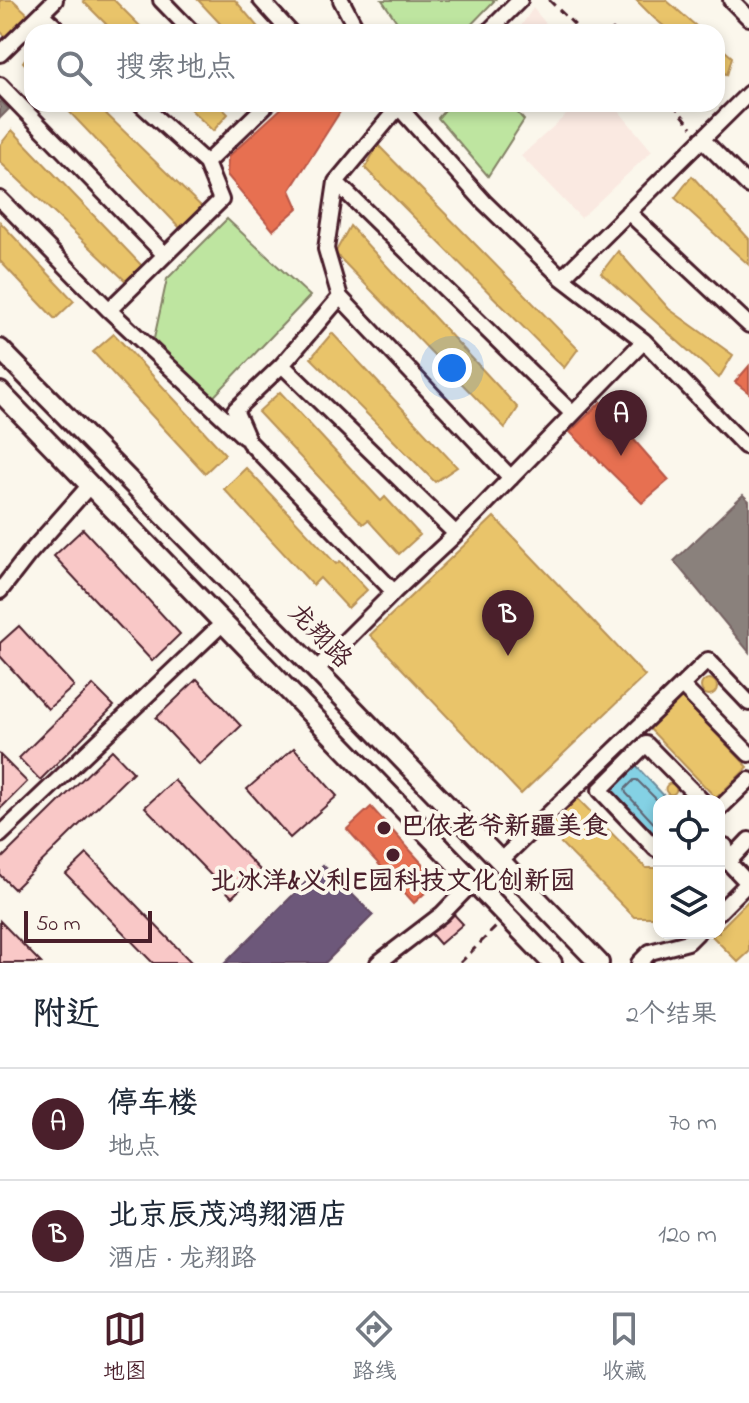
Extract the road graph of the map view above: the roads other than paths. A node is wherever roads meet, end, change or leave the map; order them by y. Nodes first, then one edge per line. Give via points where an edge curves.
1 (55, 0) edge
2 (161, 0) edge
3 (261, 0) edge
4 (341, 0) edge
5 (520, 0) edge
6 (731, 0) edge
7 (41, 14) junction
8 (749, 18) edge
9 (31, 24) edge
10 (52, 24) edge
11 (184, 24) edge
12 (283, 24) edge
13 (349, 24) edge
14 (496, 24) edge
15 (24, 31) edge
16 (0, 54) edge
17 (0, 85) edge
18 (749, 93) edge
19 (24, 110) edge
20 (26, 112) edge
21 (150, 112) edge
22 (256, 112) edge
23 (402, 112) edge
24 (411, 112) edge
25 (702, 139) junction
26 (206, 163) junction
27 (336, 182) junction
28 (749, 186) edge
29 (0, 199) edge
30 (628, 212) junction
31 (165, 255) junction
32 (562, 278) junction
33 (340, 297) junction
34 (109, 310) junction
35 (749, 325) edge
36 (644, 341) junction
37 (0, 349) edge
38 (282, 365) junction
39 (0, 392) edge
40 (573, 414) junction
41 (249, 442) junction
42 (748, 448) edge
43 (511, 478) junction
44 (90, 485) junction
45 (456, 534) junction
46 (0, 591) edge
47 (394, 592) junction
48 (223, 623) junction
49 (316, 670) junction
50 (682, 686) junction
51 (749, 703) edge
52 (749, 754) edge
53 (749, 780) edge
54 (576, 787) junction
55 (592, 790) dead end
56 (696, 795) edge
57 (725, 803) edge
58 (0, 835) edge
59 (749, 840) edge
60 (653, 846) edge
61 (725, 852) edge
62 (725, 854) edge
63 (500, 861) junction
64 (473, 882) junction
65 (725, 906) edge
66 (691, 939) edge
67 (378, 963) edge
68 (552, 963) edge
69 (599, 963) edge
70 (639, 963) edge

1 - 7 street
2 - 11 street
3 - 12 street
4 - 13 street
5 - 14 street
6 - 8 street
7 - 9 street
7 - 10 street
15 - 16 street
17 - 19 street
18 - 25 street
20 - 31 street
21 - 26 street
22 - 26 street
23 - 27 street
24 - 32 street via 484,202
25 - 28 street
25 - 30 street
26 - 31 street via 221,200
27 - 33 street via 326,249
27 - 40 street
29 - 34 street
30 - 32 street
30 - 35 street
31 - 34 street
32 - 36 street
33 - 38 street
33 - 43 street
34 - 41 street
36 - 40 street
36 - 42 street
37 - 49 street, 龙翔路
38 - 41 street via 235,410
38 - 45 street
39 - 44 street
40 - 43 street
41 - 47 street
43 - 45 street
44 - 46 street
44 - 48 street
45 - 47 street
47 - 49 street
48 - 58 street
48 - 64 street
49 - 63 street, 龙翔路
50 - 51 street via 708,660
50 - 52 street
50 - 54 street
53 - 57 street
54 - 55 street via 583,794
54 - 63 street
56 - 60 street via 646,744 600,790
59 - 61 street
62 - 65 street via 748,883
63 - 69 street, 龙翔路
64 - 67 street via 442,914
64 - 68 street
66 - 70 street via 650,952

